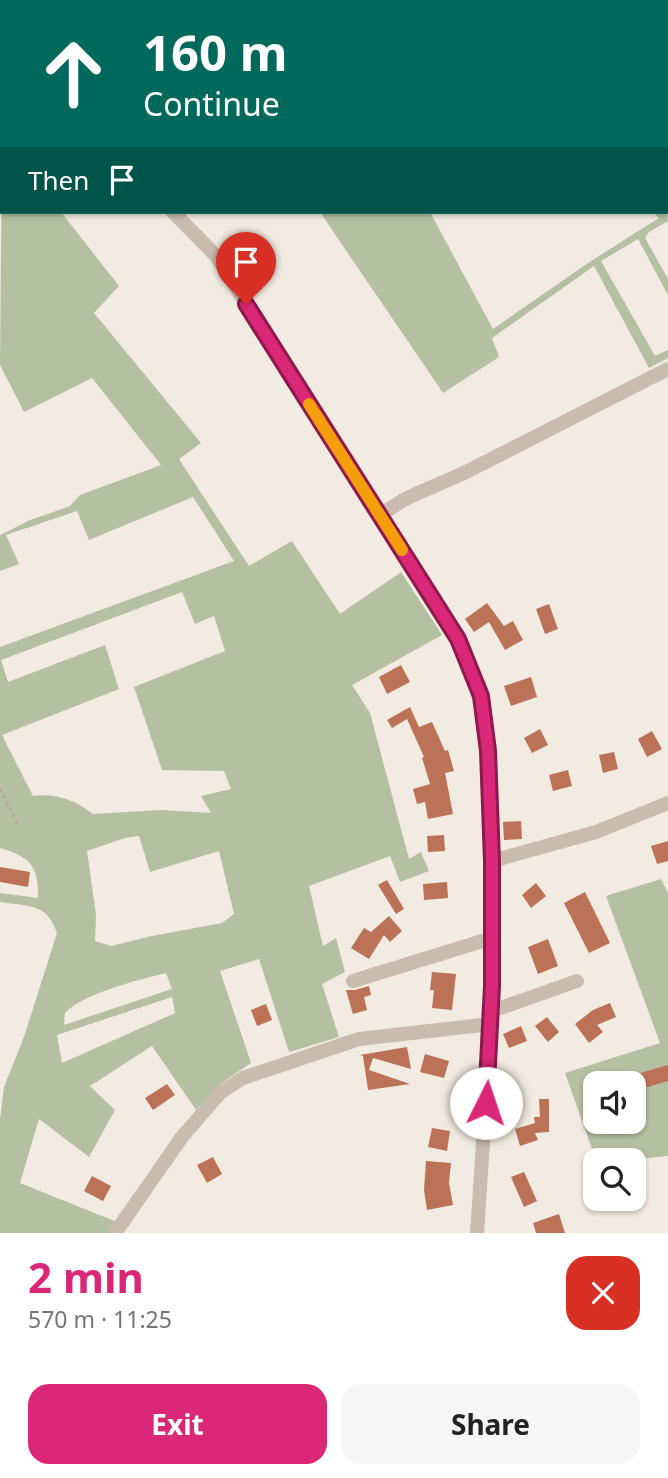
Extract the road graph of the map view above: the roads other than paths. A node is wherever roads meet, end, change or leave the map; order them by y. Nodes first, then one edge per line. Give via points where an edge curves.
1 (175, 214) edge
2 (668, 369) edge
3 (380, 515) junction
4 (668, 803) edge
5 (492, 861) junction
6 (492, 938) junction
7 (353, 981) dead end
8 (577, 981) dead end
9 (491, 1018) junction
10 (115, 1233) edge
11 (477, 1233) edge

1 - 3 street via 216,257
2 - 3 street
3 - 5 street via 458,639 481,696
4 - 5 street via 596,832
5 - 6 street
6 - 7 street
6 - 9 street
8 - 9 street
9 - 10 street via 359,1039 243,1077 219,1093 182,1138
9 - 11 street

